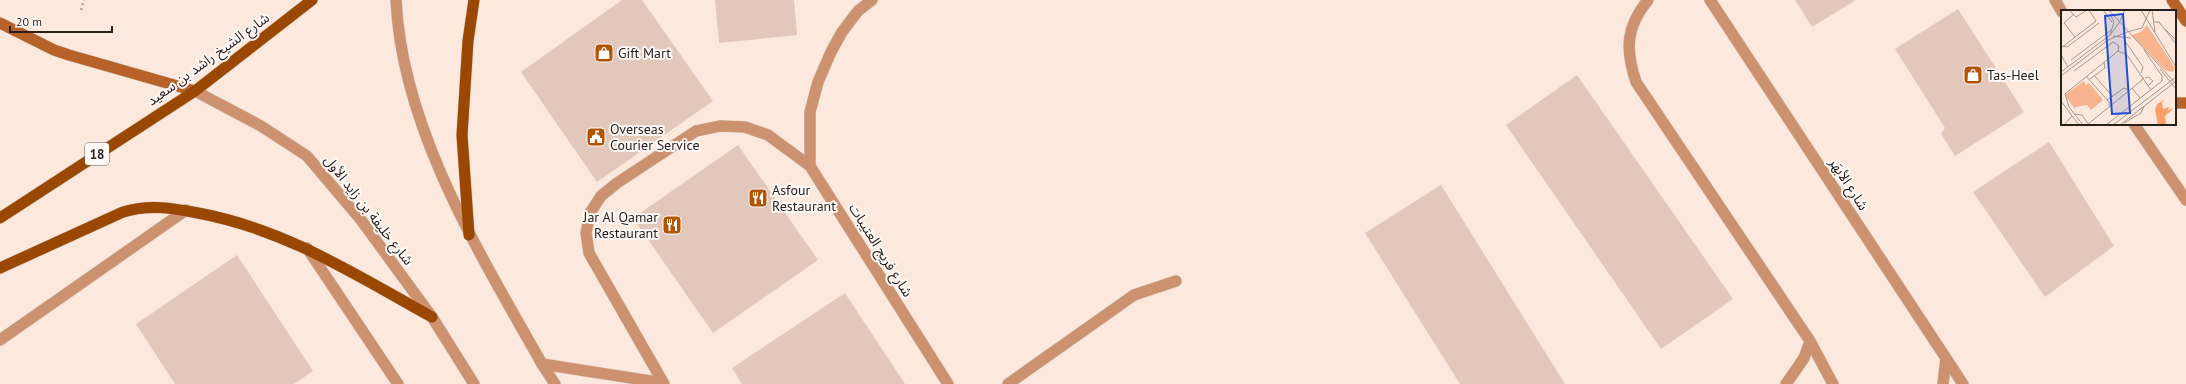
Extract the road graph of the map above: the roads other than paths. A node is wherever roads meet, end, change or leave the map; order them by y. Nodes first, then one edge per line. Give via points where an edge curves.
1 (312, 0) edge
2 (396, 0) edge
3 (474, 0) edge
4 (872, 0) edge
5 (1648, 0) edge
6 (1710, 0) edge
7 (2055, 0) edge
8 (2172, 0) edge
9 (2061, 10) edge
10 (2186, 21) edge
11 (0, 23) edge
12 (195, 91) junction
13 (2135, 125) edge
14 (810, 166) junction
15 (2186, 200) edge
16 (186, 210) junction
17 (0, 218) edge
18 (469, 235) junction
19 (307, 248) junction
20 (0, 268) edge
21 (1176, 281) dead end
22 (432, 317) junction
23 (0, 340) edge
24 (1810, 341) junction
25 (1946, 358) junction
26 (542, 364) junction
27 (664, 383) edge
28 (398, 384) edge
29 (474, 384) edge
30 (555, 384) edge
31 (948, 384) edge
32 (1008, 384) edge
33 (1786, 384) edge
34 (1833, 384) edge
35 (1943, 384) edge
36 (1963, 384) edge

1 - 12 main road, شارع الشيخ راشد بن سعيد / 18
2 - 18 street via 401,46 414,102
3 - 18 main road via 468,41 462,135
4 - 14 street via 858,11 842,32 818,82 810,112
5 - 24 street via 1632,28 1628,45 1630,64 1636,82
6 - 25 street, شارع الأبهَر
7 - 9 street
8 - 10 main road
11 - 12 main road, شارع خليفة بن زايد الأول via 69,55
12 - 17 main road, شارع الشيخ راشد بن سعيد / 18
12 - 22 street, شارع خليفة بن زايد الأول via 261,126 307,156 361,220
13 - 15 street
14 - 27 street via 768,135 745,127 720,126 696,131 601,196 590,213 586,233 589,253
14 - 31 street, شارع فريج العتيبات
16 - 19 main road via 244,223
16 - 20 main road via 156,206 139,207
16 - 23 street
18 - 26 street
19 - 22 main road
19 - 28 street
21 - 32 street via 1134,295
22 - 29 street, شارع خليفة بن زايد الأول
24 - 33 street via 1804,358
24 - 34 street
25 - 35 street
25 - 36 street, شارع الأبهَر
26 - 27 street
26 - 30 street

